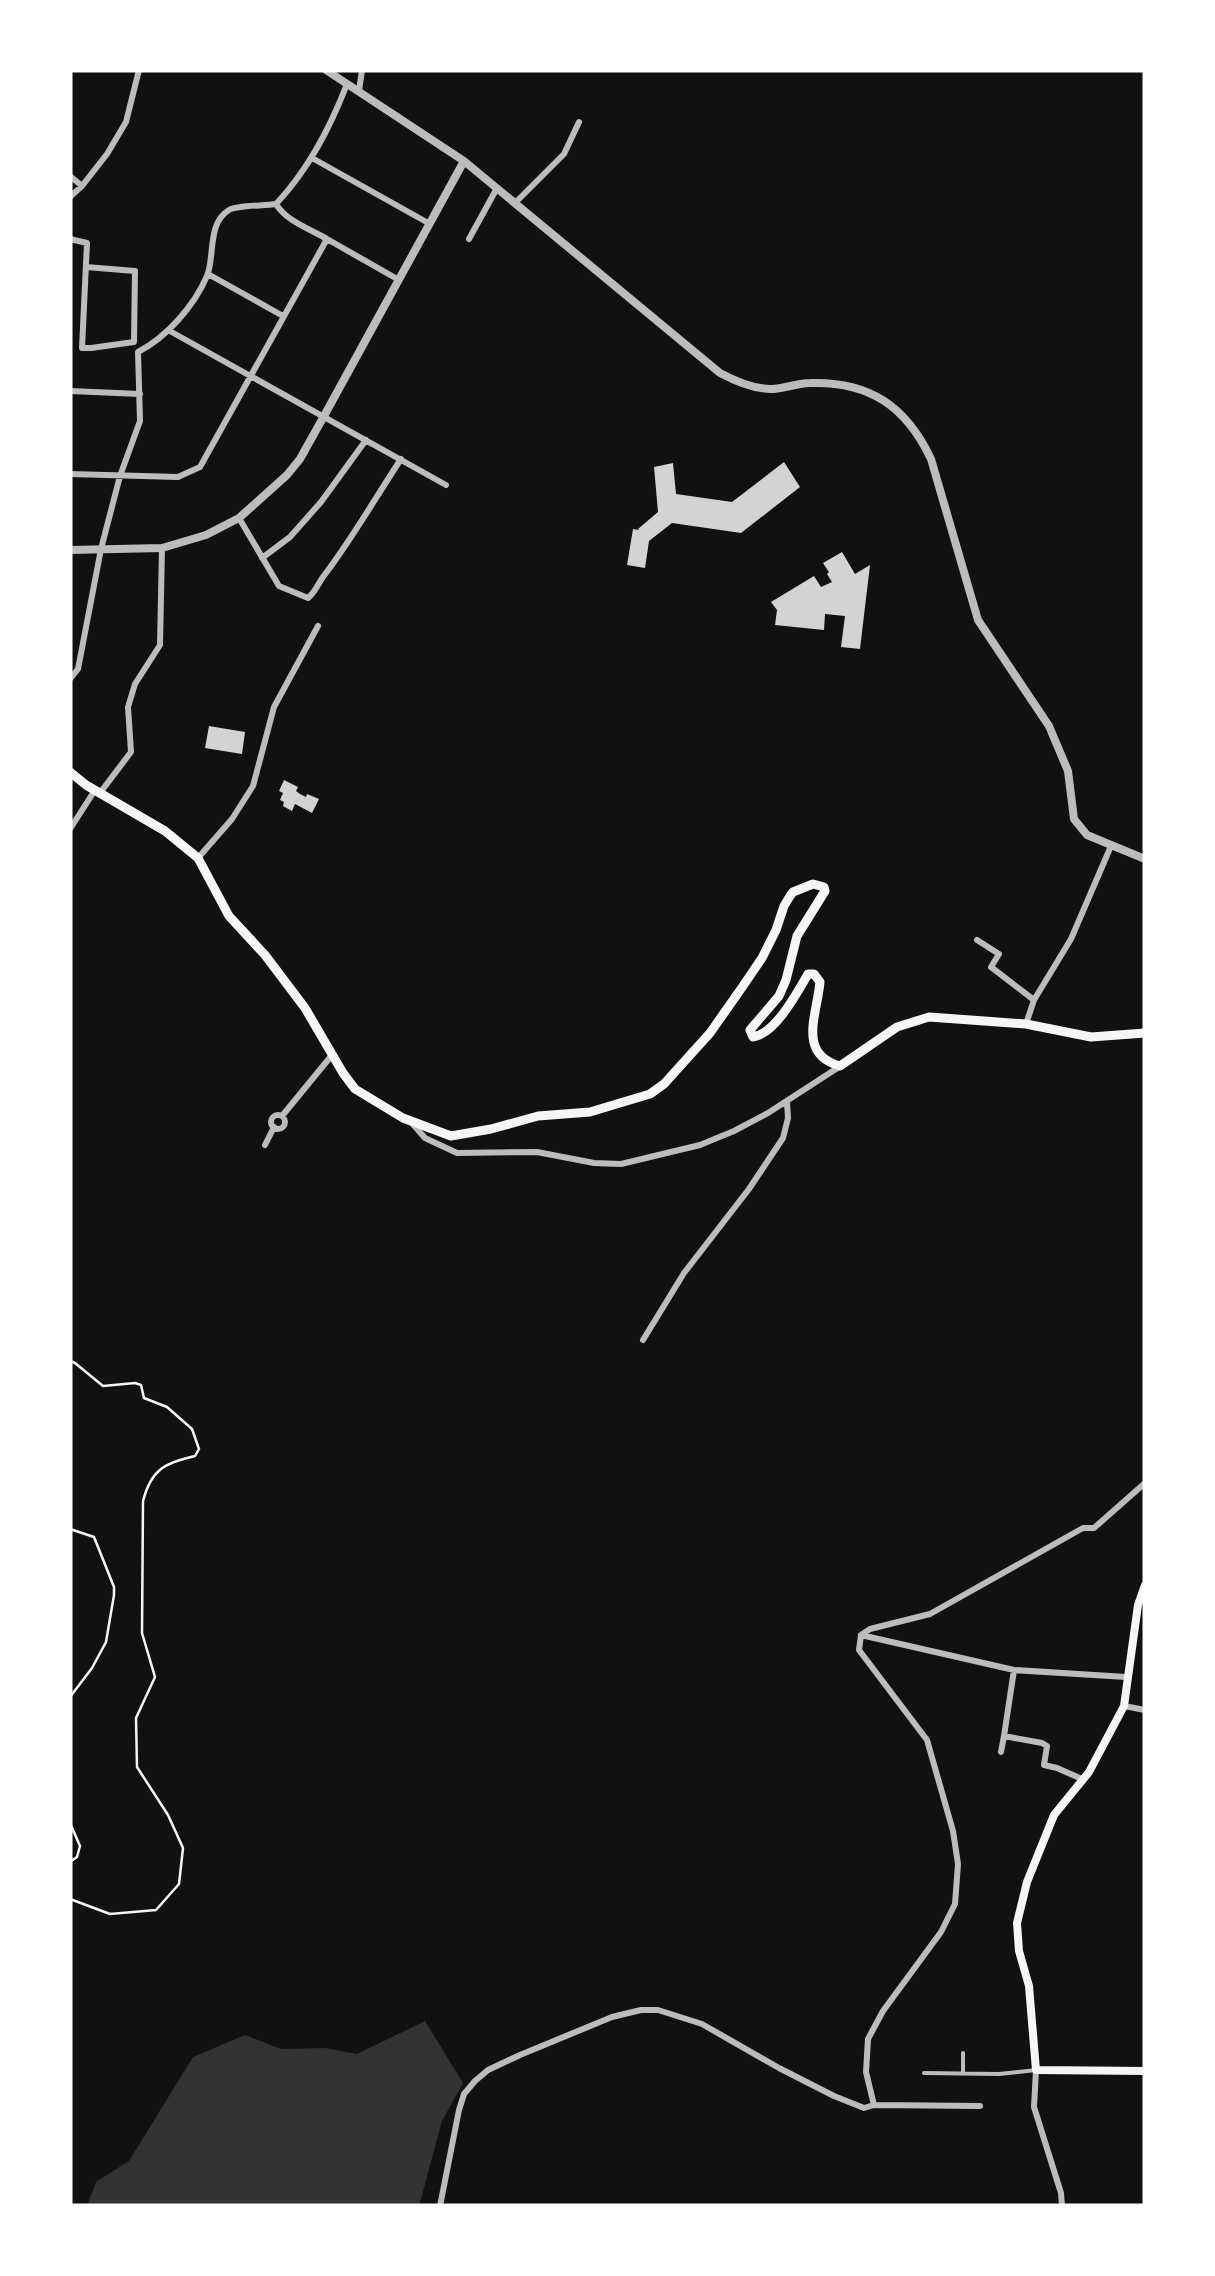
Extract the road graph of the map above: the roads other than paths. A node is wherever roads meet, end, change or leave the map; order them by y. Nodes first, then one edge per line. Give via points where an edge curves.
1 (139, 70) edge
2 (326, 70) edge
3 (362, 70) edge
4 (347, 84) junction
5 (359, 91) junction
6 (579, 122) dead end
7 (312, 158) junction
8 (464, 160) junction
9 (70, 176) edge
10 (82, 186) junction
11 (496, 188) junction
12 (70, 197) edge
13 (515, 202) junction
14 (276, 204) junction
15 (430, 224) junction
16 (70, 239) edge
17 (327, 239) junction
18 (469, 239) dead end
19 (86, 267) junction
20 (208, 274) junction
21 (400, 280) junction
22 (283, 316) junction
23 (168, 330) junction
24 (134, 342) junction
25 (138, 352) junction
26 (251, 376) junction
27 (70, 391) edge
28 (140, 394) junction
29 (324, 416) junction
30 (366, 440) junction
31 (401, 460) junction
32 (70, 474) edge
33 (120, 476) junction
34 (446, 484) dead end
35 (239, 518) junction
36 (162, 548) junction
37 (70, 550) edge
38 (101, 550) junction
39 (262, 558) junction
40 (318, 626) dead end
41 (70, 647) edge
42 (82, 650) junction
43 (70, 679) edge
44 (70, 772) edge
45 (98, 792) junction
46 (70, 829) edge
47 (1111, 846) junction
48 (198, 858) junction
49 (1145, 860) edge
50 (976, 940) dead end
51 (1034, 1000) junction
52 (1026, 1024) junction
53 (1145, 1033) edge
54 (332, 1055) junction
55 (840, 1066) junction
56 (787, 1101) junction
57 (410, 1122) junction
58 (265, 1145) dead end
59 (644, 1340) dead end
60 (1145, 1483) edge
61 (1145, 1585) edge
62 (862, 1634) junction
63 (1014, 1670) junction
64 (1126, 1676) junction
65 (1124, 1706) junction
66 (1145, 1710) edge
67 (1004, 1736) junction
68 (1001, 1752) dead end
69 (1082, 1779) junction
70 (963, 2053) dead end
71 (1036, 2070) junction
72 (1145, 2071) edge
73 (924, 2073) dead end
74 (963, 2074) junction
75 (874, 2105) junction
76 (980, 2106) dead end
77 (440, 2206) edge
78 (1062, 2206) edge

1 - 10 street via 126,122
2 - 4 street
3 - 5 street
4 - 5 street
4 - 7 street
5 - 8 street
6 - 13 street via 564,154
7 - 14 street
7 - 15 street
8 - 11 street
8 - 15 street
9 - 10 street
10 - 12 street
11 - 13 street
11 - 18 street
13 - 47 street via 729,378 772,389 812,382 860,387 892,404 931,459 978,620 1034,700 1062,755 1074,820 1087,836
14 - 17 street
14 - 20 street via 230,209 220,219
15 - 21 street
16 - 19 street via 88,243
17 - 21 street
17 - 22 street
19 - 24 street via 134,271
19 - 24 street via 82,348
20 - 22 street
20 - 23 street
21 - 29 street
22 - 26 street
23 - 25 street
23 - 26 street
24 - 25 street
25 - 28 street
26 - 29 street
26 - 33 street via 200,467 178,477
27 - 28 street
28 - 33 street via 140,421
29 - 30 street
29 - 35 street via 300,459
30 - 31 street
30 - 39 street via 290,538
31 - 34 street
31 - 39 street via 313,596 278,586
32 - 33 street
33 - 38 street
35 - 36 street
35 - 39 street
36 - 38 street
36 - 45 street via 160,645 128,707 131,752
37 - 38 street
38 - 42 street
40 - 48 street via 274,707 253,786
41 - 42 street
42 - 43 street
44 - 45 main road
45 - 46 street
45 - 48 main road via 165,830
47 - 49 street
47 - 51 street
48 - 54 main road via 230,916 305,1008
50 - 51 street via 999,954 991,968
51 - 52 street
52 - 53 main road via 1091,1037
52 - 55 main road via 930,1017 898,1027
54 - 57 main road via 355,1089
54 - 58 street via 282,1116 272,1118
55 - 56 street
55 - 57 main road via 826,1062 816,1048 820,982 814,974 764,1035 750,1034 779,996 797,936 822,898 824,886 814,884 793,892 762,958 710,1033 650,1094 460,1136
56 - 57 street via 700,1145 622,1164 537,1152 458,1152 425,1138
56 - 59 street via 783,1138 684,1273
60 - 62 street via 1094,1528 930,1614
61 - 64 main road
62 - 63 street
62 - 75 street via 859,1650 927,1740 958,1864 955,1904 941,1932 868,2039
63 - 64 street
63 - 67 street
64 - 65 main road
65 - 66 street
65 - 69 main road
67 - 68 street
67 - 69 street via 1042,1743 1044,1765
69 - 71 main road via 1054,1814 1017,1923
70 - 74 street
71 - 72 main road
71 - 74 street
71 - 78 street via 1034,2107
73 - 74 street
75 - 76 street
75 - 77 street via 864,2108 834,2096 702,2024 641,2010 520,2055 475,2081 459,2110

